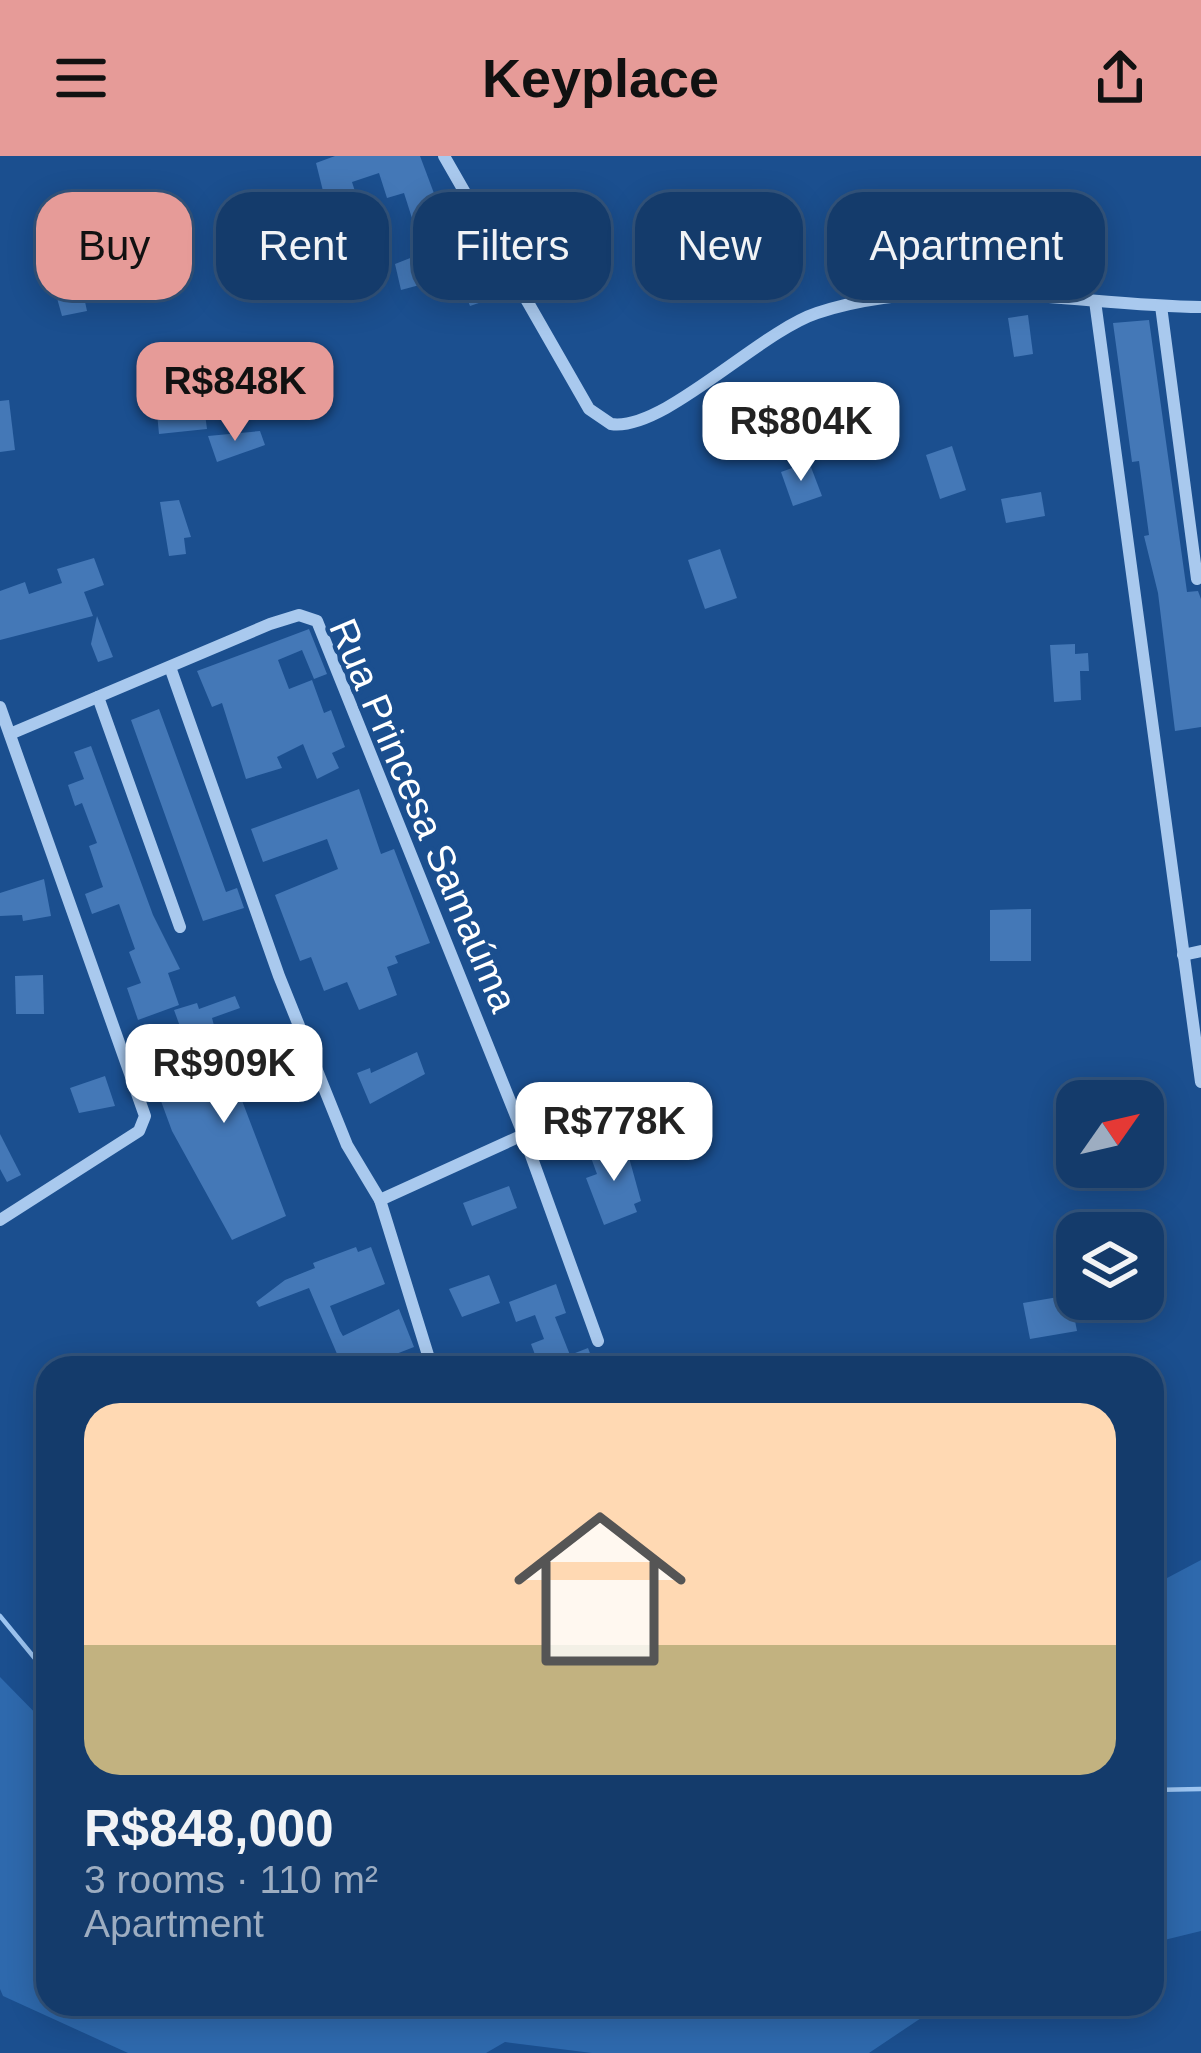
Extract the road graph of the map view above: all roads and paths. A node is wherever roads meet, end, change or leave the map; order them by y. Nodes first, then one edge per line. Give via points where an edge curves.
1 (445, 156) edge
2 (1095, 301) junction
3 (1161, 306) junction
4 (1201, 307) edge
5 (1197, 580) dead end
6 (170, 667) junction
7 (98, 697) junction
8 (0, 707) edge
9 (10, 734) junction
10 (180, 927) dead end
11 (1201, 951) edge
12 (1183, 955) junction
13 (1201, 1082) edge
14 (613, 1094) dead end
15 (524, 1136) junction
16 (380, 1200) junction
17 (0, 1220) edge
18 (598, 1341) dead end
19 (428, 1356) edge

1 - 2 street via 589,409 611,424 636,425 787,327 834,308 917,295
2 - 3 street
2 - 12 street
3 - 4 street
3 - 5 street
6 - 7 street, Rua Princesa Samaúma
6 - 15 street, Rua Princesa Samaúma via 288,618 317,621
6 - 16 street via 279,976 347,1145
7 - 9 street, Rua Princesa Samaúma
7 - 10 street
8 - 9 street
9 - 17 street via 145,1116 139,1131
11 - 12 street
12 - 13 street
14 - 15 street
15 - 16 street
15 - 18 street
16 - 19 street

